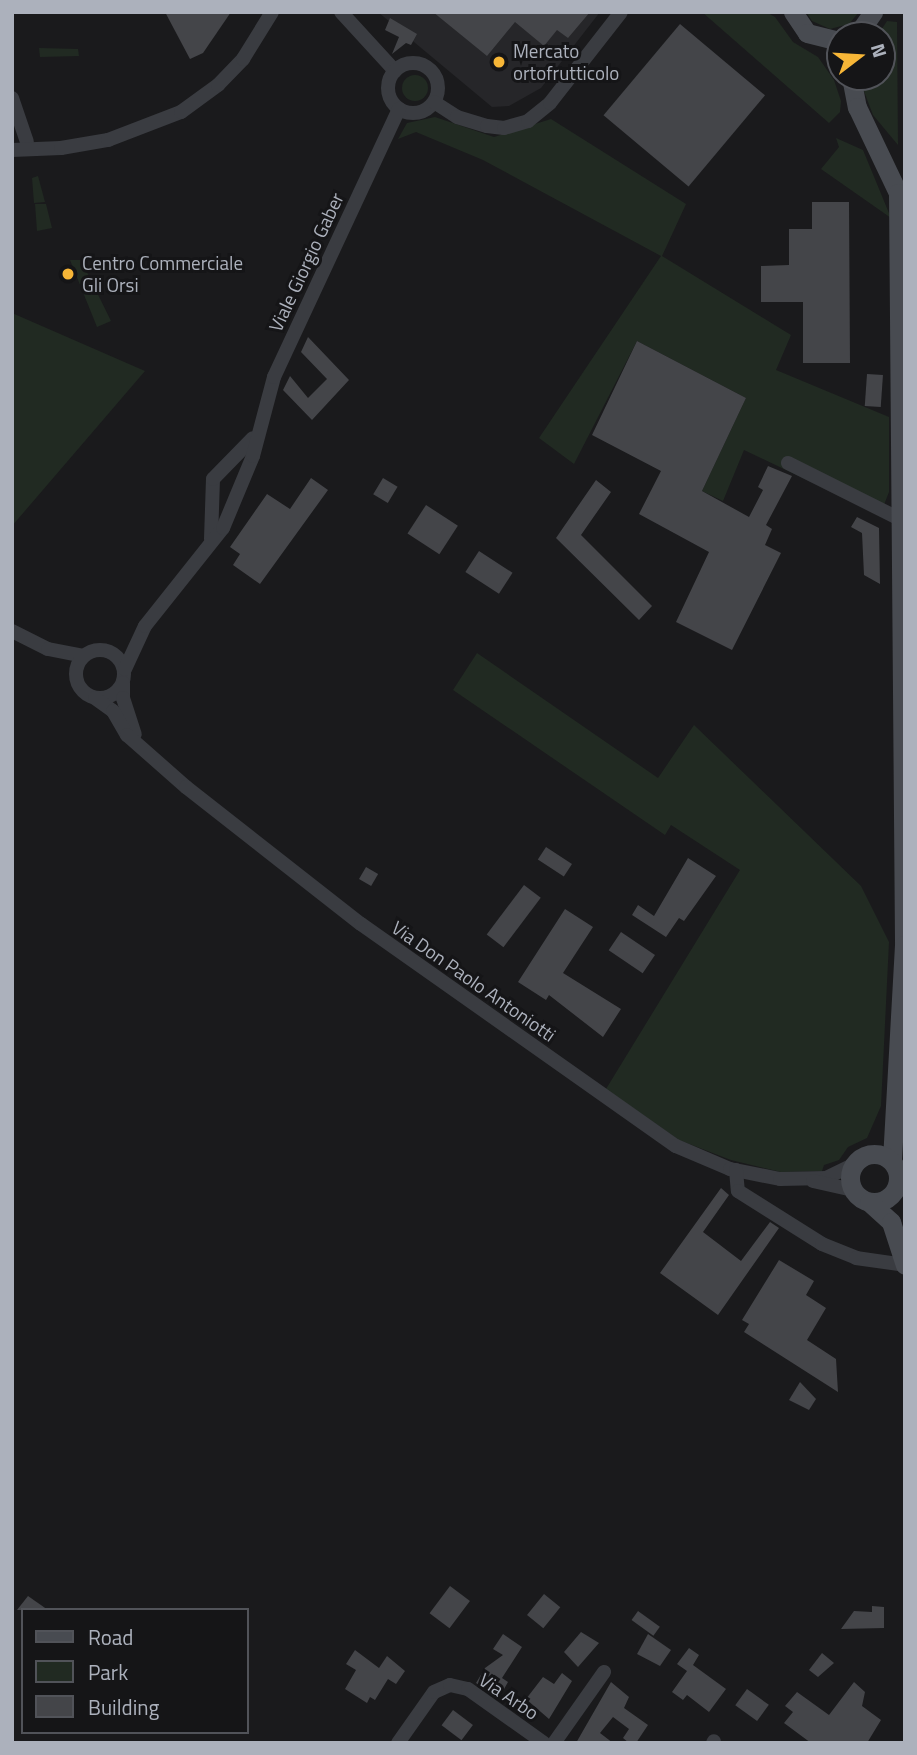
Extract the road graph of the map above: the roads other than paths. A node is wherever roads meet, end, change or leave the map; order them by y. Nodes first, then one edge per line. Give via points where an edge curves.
1 (334, 12) edge
2 (621, 12) edge
3 (793, 12) edge
4 (272, 13) edge
5 (345, 18) edge
6 (826, 38) edge
7 (395, 72) junction
8 (854, 91) edge
9 (12, 98) edge
10 (434, 102) junction
11 (400, 109) junction
12 (27, 142) dead end
13 (12, 150) edge
14 (256, 434) junction
15 (788, 463) dead end
16 (900, 519) junction
17 (209, 547) junction
18 (145, 626) junction
19 (12, 631) edge
20 (48, 649) junction
21 (108, 650) junction
22 (83, 656) junction
23 (124, 676) junction
24 (77, 680) junction
25 (95, 698) junction
26 (144, 751) junction
27 (904, 945) edge
28 (897, 1085) junction
29 (863, 1159) junction
30 (892, 1161) junction
31 (736, 1170) junction
32 (812, 1180) junction
33 (894, 1192) junction
34 (861, 1196) junction
35 (905, 1235) edge
36 (905, 1262) edge
37 (905, 1272) edge
38 (604, 1672) dead end
39 (398, 1743) edge
40 (544, 1743) edge
41 (554, 1743) edge

1 - 5 street
2 - 10 street via 550,103 528,121 504,128 486,126 457,117
3 - 6 street via 807,33
4 - 13 street via 243,58 218,85 181,112 108,140
5 - 7 street
7 - 10 street via 409,64 425,66 436,78
7 - 11 street via 389,95
8 - 16 street via 898,193
9 - 12 street
10 - 11 street via 422,111
11 - 14 street, Viale Giorgio Gaber via 319,272 274,377
14 - 17 street, Viale Giorgio Gaber via 235,502
14 - 17 street, Viale Giorgio Gaber via 213,480 215,529
15 - 16 street
16 - 27 street
17 - 18 street, Viale Giorgio Gaber
18 - 21 street, Viale Giorgio Gaber
18 - 23 street, Viale Giorgio Gaber
19 - 20 street
20 - 22 street
20 - 24 street
21 - 22 street
21 - 23 street
22 - 24 street
23 - 25 street via 109,697
23 - 26 street, Via Don Paolo Antoniotti via 123,698
24 - 25 street
25 - 26 street, Via Don Paolo Antoniotti via 113,711 127,735
26 - 31 street, Via Don Paolo Antoniotti via 360,924 676,1146
27 - 28 street
28 - 29 street via 887,1122
28 - 30 street
29 - 30 street
29 - 32 street, Via Don Paolo Antoniotti
29 - 34 street via 850,1177
30 - 33 street via 899,1180
31 - 32 street, Via Don Paolo Antoniotti
31 - 36 street via 733,1188 822,1244 856,1258
32 - 34 street, Via Don Paolo Antoniotti
33 - 34 street via 883,1201
33 - 35 street
34 - 36 street via 891,1222
36 - 37 street
38 - 41 street
39 - 40 street, Via Arbo via 435,1692 450,1685 468,1689

